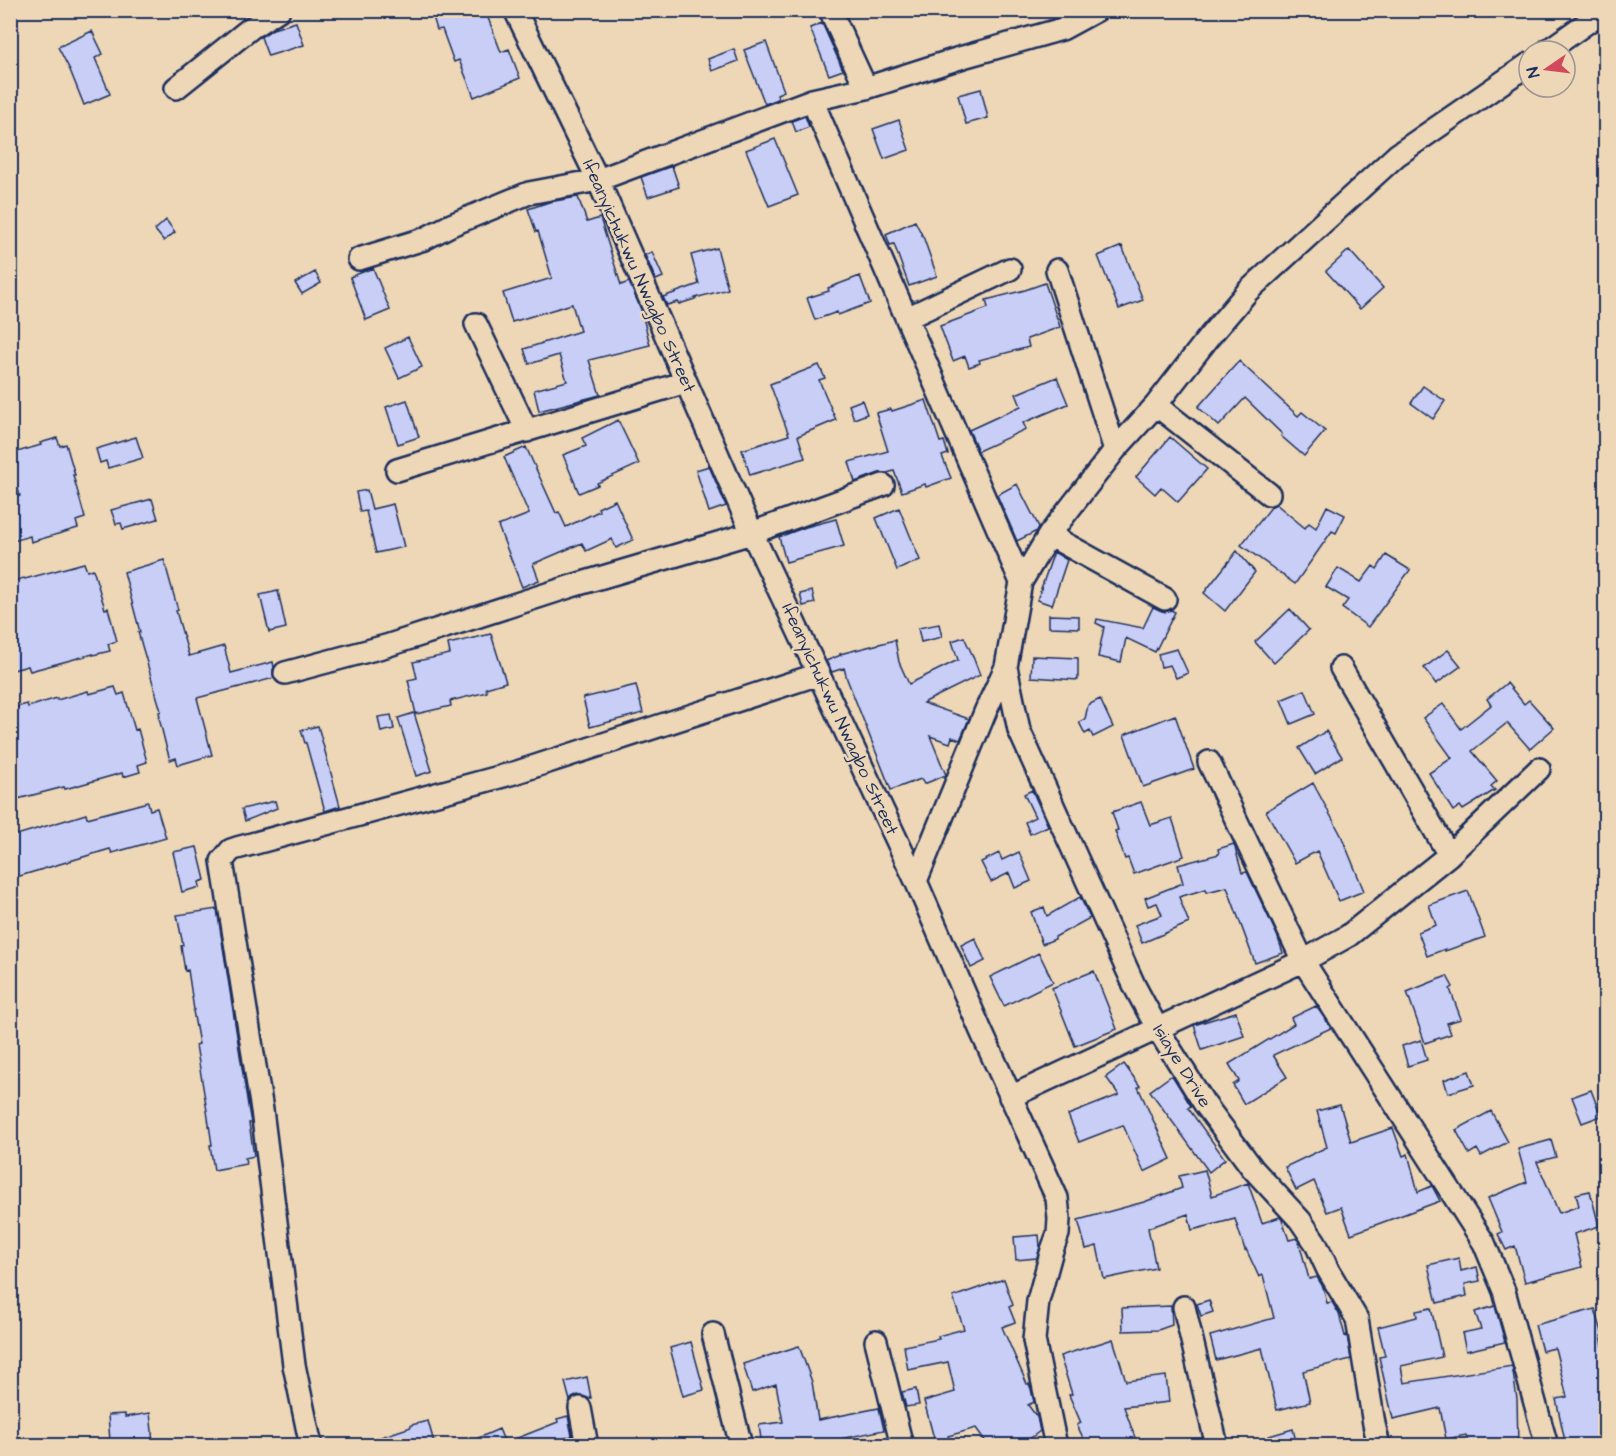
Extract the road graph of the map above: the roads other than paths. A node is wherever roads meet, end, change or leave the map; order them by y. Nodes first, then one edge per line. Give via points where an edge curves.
1 (279, 10) edge
2 (515, 10) edge
3 (830, 10) edge
4 (1097, 10) edge
5 (1605, 10) edge
6 (1564, 39) edge
7 (1517, 72) edge
8 (176, 88) dead end
9 (866, 88) junction
10 (812, 100) junction
11 (598, 180) junction
12 (360, 259) dead end
13 (1010, 269) dead end
14 (1058, 270) dead end
15 (907, 318) junction
16 (476, 324) dead end
17 (686, 382) junction
18 (1156, 405) junction
19 (527, 431) junction
20 (1115, 450) junction
21 (397, 470) dead end
22 (883, 485) dead end
23 (1269, 494) dead end
24 (752, 533) junction
25 (1049, 535) junction
26 (1021, 582) junction
27 (1165, 599) dead end
28 (1006, 668) junction
29 (1341, 668) dead end
30 (285, 673) dead end
31 (819, 674) junction
32 (1209, 762) dead end
33 (1539, 769) dead end
34 (1449, 855) junction
35 (916, 881) junction
36 (1303, 961) junction
37 (1157, 1028) junction
38 (1010, 1097) junction
39 (1184, 1307) dead end
40 (713, 1334) dead end
41 (876, 1341) dead end
42 (580, 1408) dead end
43 (311, 1446) edge
44 (587, 1446) edge
45 (741, 1446) edge
46 (902, 1446) edge
47 (1056, 1446) edge
48 (1216, 1446) edge
49 (1380, 1446) edge
50 (1547, 1446) edge

1 - 8 street
2 - 11 street, Ifeanyichukwu Nwagbo Street
3 - 9 street
4 - 9 street via 1062,29
5 - 6 street
7 - 18 street via 1397,155 1248,291
9 - 10 street
10 - 11 street
10 - 15 street
11 - 12 street via 529,193 424,239
11 - 17 street, Ifeanyichukwu Nwagbo Street
13 - 15 street
14 - 20 street
15 - 26 street
16 - 19 street
17 - 19 street
17 - 24 street, Ifeanyichukwu Nwagbo Street
18 - 20 street
18 - 23 street
19 - 21 street
20 - 25 street
22 - 24 street
24 - 30 street via 386,646
24 - 31 street, Ifeanyichukwu Nwagbo Street
25 - 26 street
25 - 27 street
26 - 28 street
28 - 35 street
28 - 37 street, Isiaye Drive via 1020,730
29 - 34 street
31 - 35 street, Ifeanyichukwu Nwagbo Street
31 - 43 street via 514,773 237,848 222,861 262,1110 294,1365
32 - 36 street
33 - 34 street
34 - 36 street via 1348,936
35 - 38 street, Ifeanyichukwu Nwagbo Street
36 - 37 street
36 - 50 street via 1484,1243 1504,1291
37 - 38 street
37 - 49 street, Isiaye Drive via 1204,1103 1253,1169 1300,1220 1357,1318
38 - 47 street, Ifeanyichukwu Nwagbo Street via 1057,1198 1058,1234 1038,1301 1034,1340
39 - 48 street
40 - 45 street
41 - 46 street
42 - 44 street

